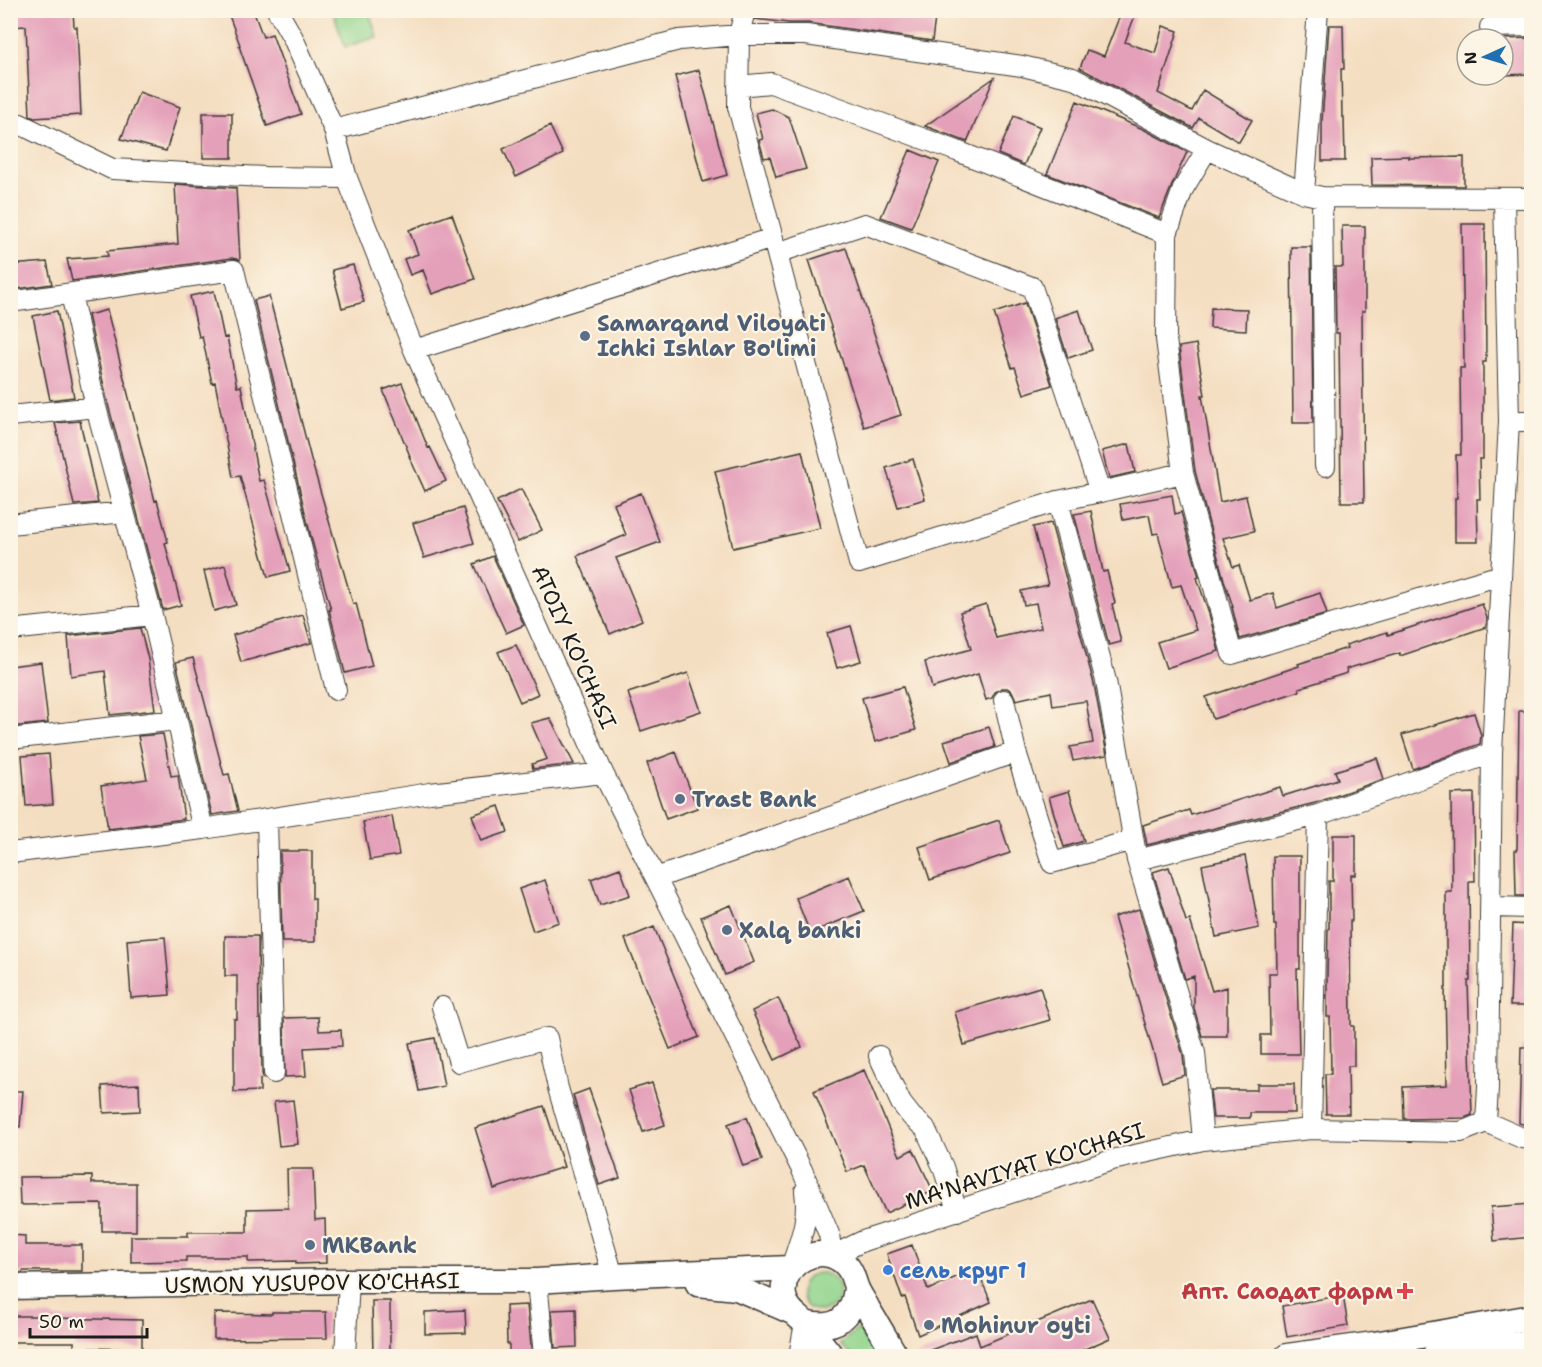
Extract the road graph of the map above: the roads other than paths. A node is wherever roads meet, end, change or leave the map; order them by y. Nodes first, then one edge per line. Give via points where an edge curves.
1 (277, 10) edge
2 (745, 10) edge
3 (1318, 10) edge
4 (1532, 26) edge
5 (1490, 27) dead end
6 (739, 35) junction
7 (738, 86) junction
8 (10, 123) edge
9 (334, 130) junction
10 (1207, 149) junction
11 (347, 178) junction
12 (1313, 195) junction
13 (1504, 198) junction
14 (1532, 198) edge
15 (1167, 234) junction
16 (775, 245) junction
17 (71, 294) junction
18 (10, 302) edge
19 (414, 350) junction
20 (96, 407) junction
21 (10, 416) edge
22 (1509, 421) junction
23 (1532, 421) edge
24 (1325, 466) dead end
25 (1183, 473) junction
26 (1100, 492) junction
27 (1058, 501) junction
28 (124, 512) junction
29 (10, 524) edge
30 (1501, 575) junction
31 (152, 615) junction
32 (10, 630) edge
33 (336, 690) dead end
34 (1004, 700) dead end
35 (177, 720) junction
36 (10, 739) edge
37 (1016, 753) junction
38 (1492, 753) junction
39 (603, 773) junction
40 (1318, 815) junction
41 (267, 820) junction
42 (203, 829) junction
43 (1133, 840) junction
44 (10, 853) edge
45 (1137, 860) junction
46 (656, 878) junction
47 (1491, 907) junction
48 (1532, 908) edge
49 (442, 1007) dead end
50 (879, 1056) dead end
51 (274, 1073) dead end
52 (1486, 1122) junction
53 (1311, 1129) junction
54 (1532, 1139) edge
55 (1203, 1140) junction
56 (802, 1170) junction
57 (957, 1211) junction
58 (832, 1256) junction
59 (791, 1268) junction
60 (612, 1276) junction
61 (349, 1281) junction
62 (537, 1281) junction
63 (10, 1287) edge
64 (856, 1288) junction
65 (798, 1317) junction
66 (1532, 1317) edge
67 (1532, 1342) edge
68 (345, 1356) edge
69 (544, 1356) edge
70 (799, 1356) edge
71 (832, 1356) edge
72 (896, 1356) edge
73 (1287, 1356) edge
74 (1434, 1356) edge

1 - 9 street, ATOIY KO'CHASI
2 - 6 street
3 - 12 street
4 - 5 street
6 - 7 street
6 - 9 street via 679,40
6 - 10 street via 806,35 1022,66 1073,78
7 - 15 street via 771,83
7 - 16 street via 738,107
8 - 11 street via 20,124 112,169
9 - 11 street, ATOIY KO'CHASI
10 - 12 street
10 - 15 street via 1184,189
11 - 19 street, ATOIY KO'CHASI
12 - 13 street
12 - 24 street
13 - 14 street
13 - 22 street
15 - 25 street via 1166,339
16 - 19 street
16 - 26 street via 865,224 1032,287
16 - 27 street via 859,563
17 - 18 street
17 - 20 street
17 - 33 street via 234,270
19 - 39 street, ATOIY KO'CHASI
20 - 21 street
20 - 28 street
22 - 23 street
22 - 30 street
25 - 26 street
25 - 30 street via 1232,654
26 - 27 street
27 - 43 street via 1106,681
28 - 29 street
28 - 31 street
30 - 38 street
31 - 32 street
31 - 35 street
34 - 37 street
35 - 36 street
35 - 42 street
37 - 43 street via 1052,863
37 - 46 street
38 - 40 street
38 - 47 street
39 - 41 street via 430,794
39 - 46 street, ATOIY KO'CHASI
40 - 45 street
40 - 53 street
41 - 42 street
41 - 51 street
42 - 44 street
43 - 45 street
45 - 55 street via 1195,1053
46 - 56 street, ATOIY KO'CHASI
47 - 48 street
47 - 52 street
49 - 60 street via 459,1062 547,1038
50 - 57 street via 901,1103 925,1128
52 - 53 street, MA'NAVIYAT KO'CHASI via 1461,1132
52 - 54 street
53 - 55 street, MA'NAVIYAT KO'CHASI
55 - 57 street, MA'NAVIYAT KO'CHASI via 1112,1160
56 - 58 street, ATOIY KO'CHASI via 829,1234
56 - 59 street, ATOIY KO'CHASI via 806,1219
57 - 58 street, MA'NAVIYAT KO'CHASI via 863,1241
58 - 59 main road via 810,1255
58 - 64 main road via 853,1274
59 - 60 main road, USMON YUSUPOV KO'CHASI
59 - 65 main road via 784,1297
60 - 62 main road, USMON YUSUPOV KO'CHASI
60 - 65 main road, USMON YUSUPOV KO'CHASI via 737,1288
61 - 62 main road, USMON YUSUPOV KO'CHASI
61 - 63 main road, USMON YUSUPOV KO'CHASI
61 - 68 street
62 - 69 street
64 - 65 main road via 855,1301 841,1320 817,1326
64 - 72 main road
65 - 70 street
65 - 71 main road
66 - 73 main road
67 - 74 main road

